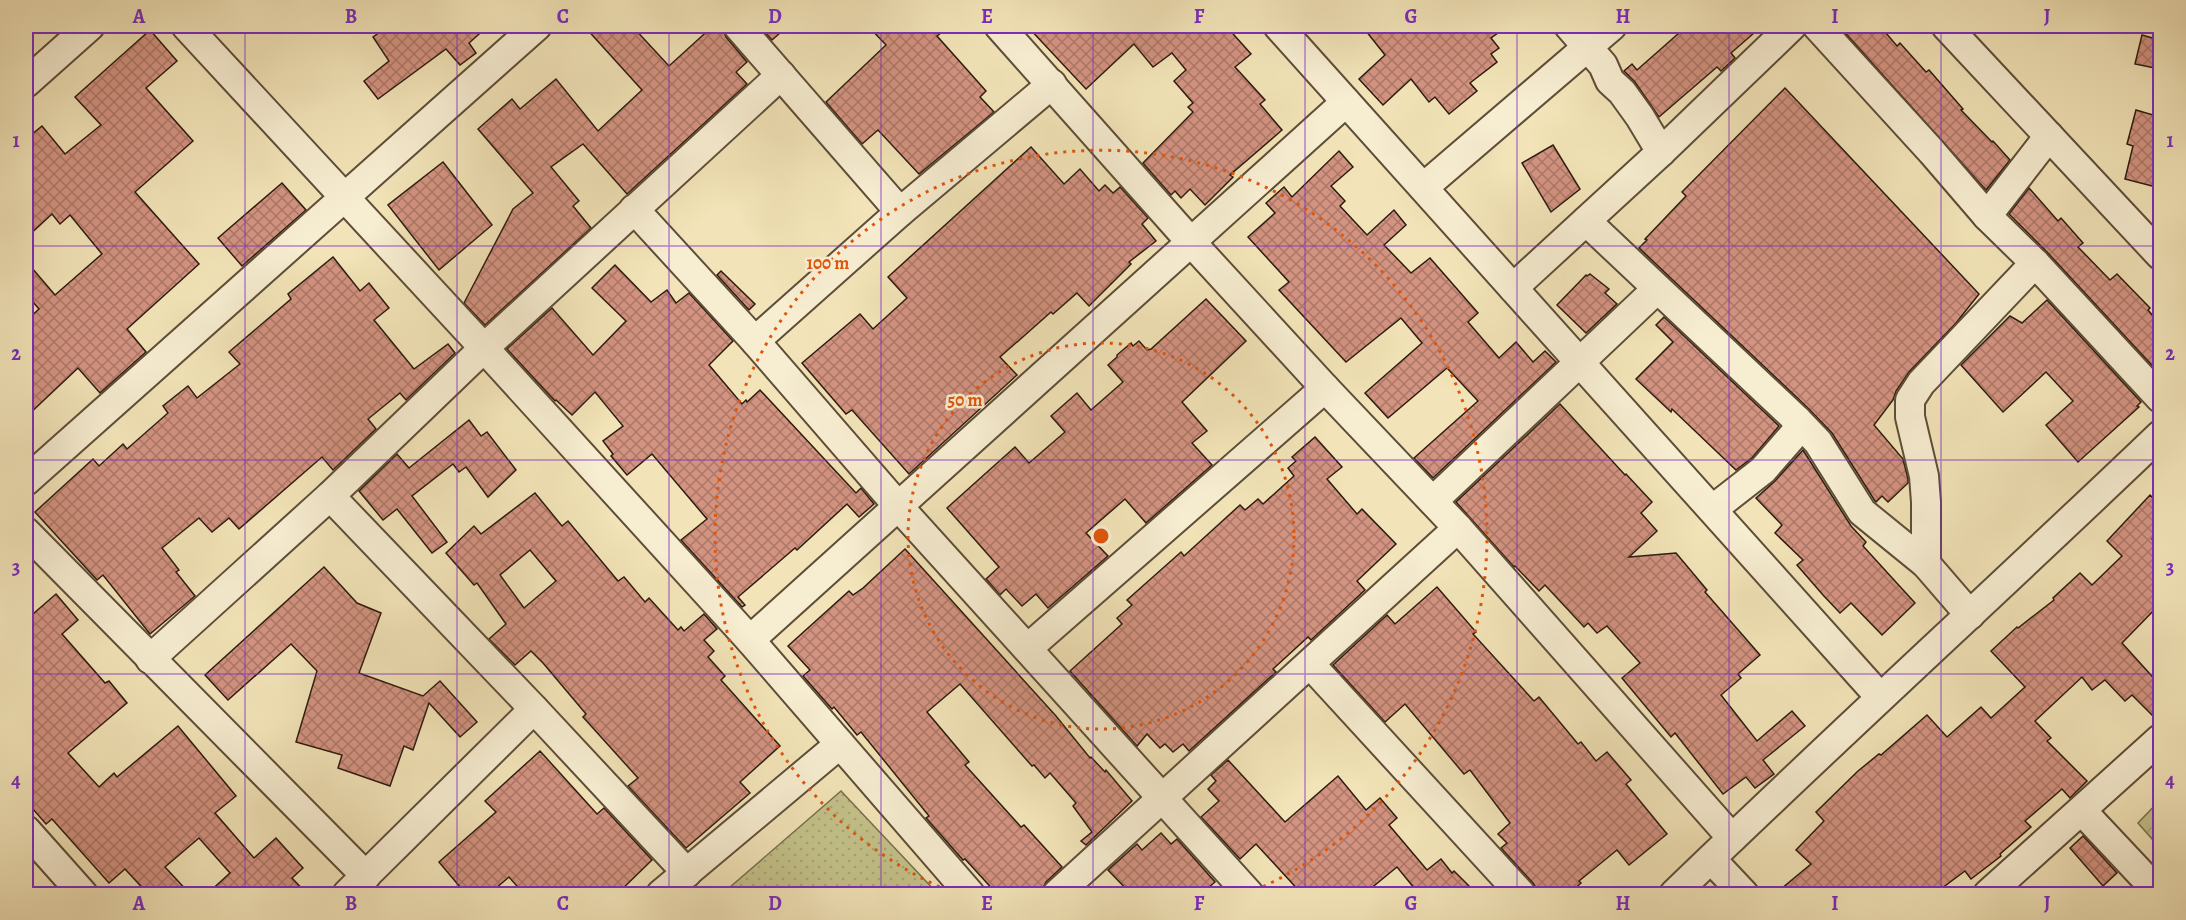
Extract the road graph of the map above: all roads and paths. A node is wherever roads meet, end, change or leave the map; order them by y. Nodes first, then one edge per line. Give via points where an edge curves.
1 (90, 26) edge
2 (186, 26) edge
3 (537, 26) edge
4 (738, 26) edge
5 (999, 26) edge
6 (1278, 26) edge
7 (1612, 26) edge
8 (1792, 26) edge
9 (1817, 26) edge
10 (1946, 26) edge
11 (1578, 36) edge
12 (781, 75) junction
13 (26, 83) edge
14 (1052, 84) junction
15 (1347, 102) junction
16 (2049, 136) junction
17 (1661, 152) junction
18 (1424, 187) junction
19 (343, 197) junction
20 (634, 209) junction
21 (900, 212) junction
22 (1987, 216) junction
23 (1586, 221) junction
24 (1190, 241) junction
25 (2160, 255) edge
26 (2034, 263) junction
27 (1513, 288) junction
28 (1657, 289) junction
29 (755, 341) junction
30 (484, 348) junction
31 (1581, 362) junction
32 (1325, 388) junction
33 (2160, 398) edge
34 (1797, 420) junction
35 (2156, 449) edge
36 (26, 481) edge
37 (330, 496) junction
38 (1433, 501) junction
39 (898, 506) junction
40 (1713, 509) junction
41 (1458, 528) junction
42 (26, 532) edge
43 (1926, 564) junction
44 (1970, 615) junction
45 (750, 640) junction
46 (1028, 648) junction
47 (150, 659) junction
48 (1310, 664) junction
49 (1880, 697) junction
50 (534, 709) junction
51 (2160, 739) edge
52 (840, 744) junction
53 (1162, 799) junction
54 (2082, 811) junction
55 (26, 830) edge
56 (1732, 838) junction
57 (1711, 859) junction
58 (687, 873) junction
59 (356, 885) edge
60 (83, 894) edge
61 (662, 894) edge
62 (970, 894) edge
63 (1057, 894) edge
64 (1249, 894) edge
65 (1521, 894) edge
66 (1674, 894) edge
67 (1744, 894) edge
68 (1988, 894) edge
69 (2160, 894) edge

1 - 13 street
2 - 19 street
3 - 19 street
4 - 12 street
5 - 14 street
6 - 15 street
7 - 11 street
8 - 17 street
9 - 22 street
10 - 16 street
11 - 17 street via 1603,65 1610,81 1640,117
11 - 18 street
12 - 20 street
12 - 21 street
14 - 21 street
14 - 24 street
15 - 18 street
15 - 24 street
16 - 22 street
16 - 25 street
17 - 23 street
18 - 27 street
19 - 30 street
19 - 36 street
20 - 29 street
20 - 30 street
21 - 29 street
22 - 26 street
23 - 27 street
23 - 28 street
24 - 32 street
24 - 39 street
26 - 33 street
26 - 43 street via 1921,383 1910,400 1910,417 1924,476
27 - 31 street
28 - 31 street
28 - 34 street
29 - 39 street
30 - 37 street
30 - 45 street
31 - 38 street
31 - 40 street
32 - 38 street
32 - 46 street
34 - 40 street via 1796,432 1763,470
34 - 43 street via 1818,442 1862,512
35 - 44 street
37 - 47 street
37 - 50 street
38 - 41 street
39 - 45 street
39 - 46 street
40 - 49 street
41 - 48 street
41 - 56 street
42 - 47 street
43 - 44 street
44 - 49 street
45 - 52 street
46 - 53 street
47 - 59 street
48 - 53 street
48 - 65 street
49 - 56 street
50 - 58 street
50 - 59 street
51 - 54 street
52 - 58 street
52 - 62 street
53 - 63 street
53 - 64 street
54 - 68 street
54 - 69 street
55 - 60 street
56 - 57 street
57 - 66 street
57 - 67 street
58 - 61 street

